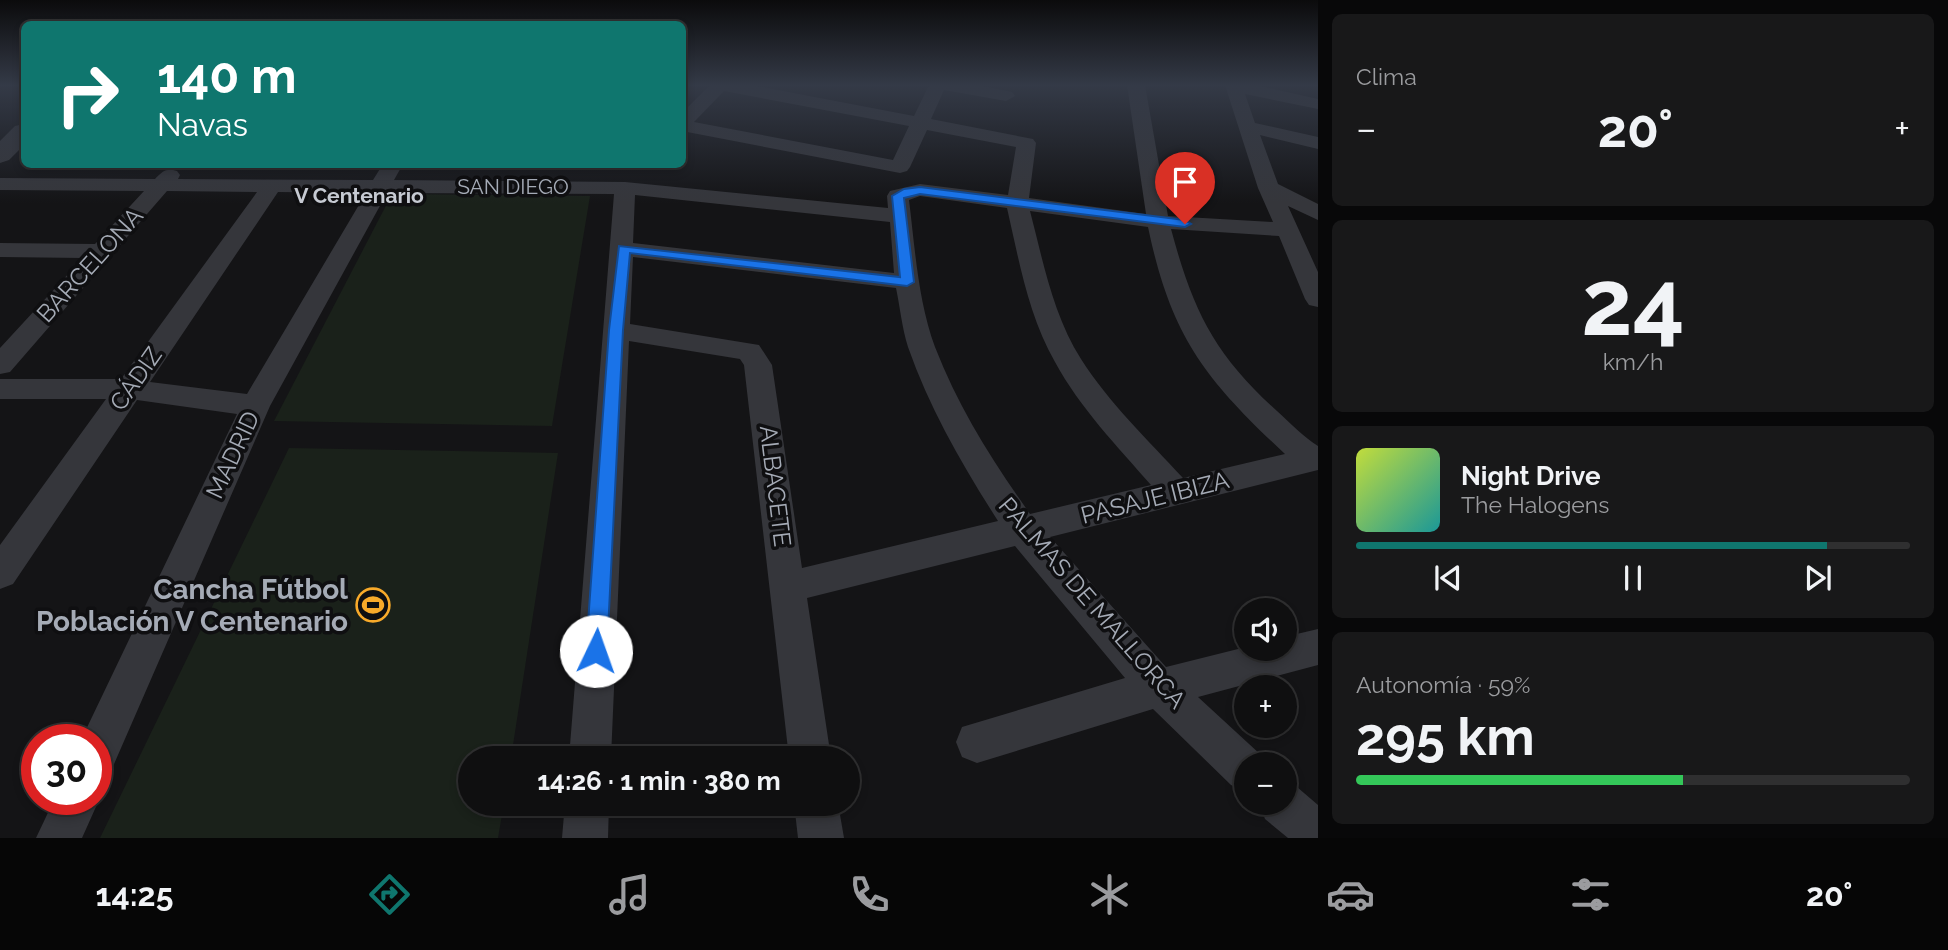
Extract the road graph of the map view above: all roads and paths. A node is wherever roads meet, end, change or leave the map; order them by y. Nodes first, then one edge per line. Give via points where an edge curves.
1 (919, 124) edge
2 (926, 124) edge
3 (1143, 124) edge
4 (686, 126) edge
5 (1246, 126) joint
6 (21, 135) edge
7 (1318, 143) edge
8 (0, 155) edge
9 (176, 168) edge
10 (504, 168) edge
11 (650, 168) edge
12 (387, 175) edge
13 (0, 184) edge
14 (161, 185) junction
15 (272, 186) junction
16 (498, 187) junction
17 (1269, 188) junction
18 (637, 189) junction
19 (1017, 204) junction
20 (1318, 213) edge
21 (899, 216) junction
22 (1159, 222) junction
23 (1288, 230) junction
24 (624, 249) junction
25 (0, 250) edge
26 (104, 251) junction
27 (1310, 264) edge
28 (907, 282) junction
29 (1318, 299) edge
30 (33, 329) junction
31 (0, 330) edge
32 (616, 330) junction
33 (0, 365) edge
34 (0, 389) edge
35 (128, 389) junction
36 (255, 406) junction
37 (1315, 459) edge
38 (1176, 492) junction
39 (1021, 530) junction
40 (0, 573) edge
41 (788, 587) junction
42 (1318, 647) edge
43 (1159, 688) junction
44 (111, 724) edge
45 (977, 743) dead end
46 (591, 746) edge
47 (808, 746) edge
48 (1234, 759) edge
49 (70, 815) edge
50 (1295, 815) edge
51 (586, 816) edge
52 (818, 816) edge
53 (1318, 834) edge
54 (59, 838) edge
55 (585, 838) edge
56 (821, 838) edge

1 - 4 street via 900,167
2 - 19 street via 1026,143
3 - 22 street
5 - 7 street
5 - 17 street
6 - 8 street
9 - 14 street, BARCELONA
10 - 16 street
11 - 18 street
12 - 15 street, SAN DIEGO
12 - 16 street, SAN DIEGO
12 - 36 street, MADRID
13 - 14 street, SAN DIEGO
14 - 15 street, SAN DIEGO
14 - 26 street, BARCELONA
15 - 35 street, CÁDIZ
16 - 18 street, SAN DIEGO
17 - 20 street
17 - 23 street
18 - 21 street, SAN DIEGO
18 - 24 street
19 - 21 street via 920,190 898,196
19 - 22 street
19 - 38 street via 1043,306 1067,360 1094,400
21 - 28 street, PALMAS DE MALLORCA
22 - 23 street
22 - 37 street via 1178,291 1213,362
23 - 27 street
24 - 28 street
24 - 32 street
25 - 26 street
26 - 30 street, BARCELONA
27 - 29 street
28 - 39 street, PALMAS DE MALLORCA via 921,345 948,410
30 - 31 street
30 - 33 street, BARCELONA
32 - 41 street, ALBACETE via 749,351 758,365
32 - 46 street
34 - 35 street
35 - 36 street
35 - 40 street, CÁDIZ
36 - 44 street, MADRID
37 - 38 street, PASAJE IBIZA
38 - 39 street, PASAJE IBIZA
39 - 41 street, PASAJE IBIZA
39 - 43 street, PALMAS DE MALLORCA
41 - 47 street, ALBACETE
42 - 43 street
43 - 45 street
43 - 48 street, PALMAS DE MALLORCA
49 - 54 street
50 - 53 street
51 - 55 street
52 - 56 street

